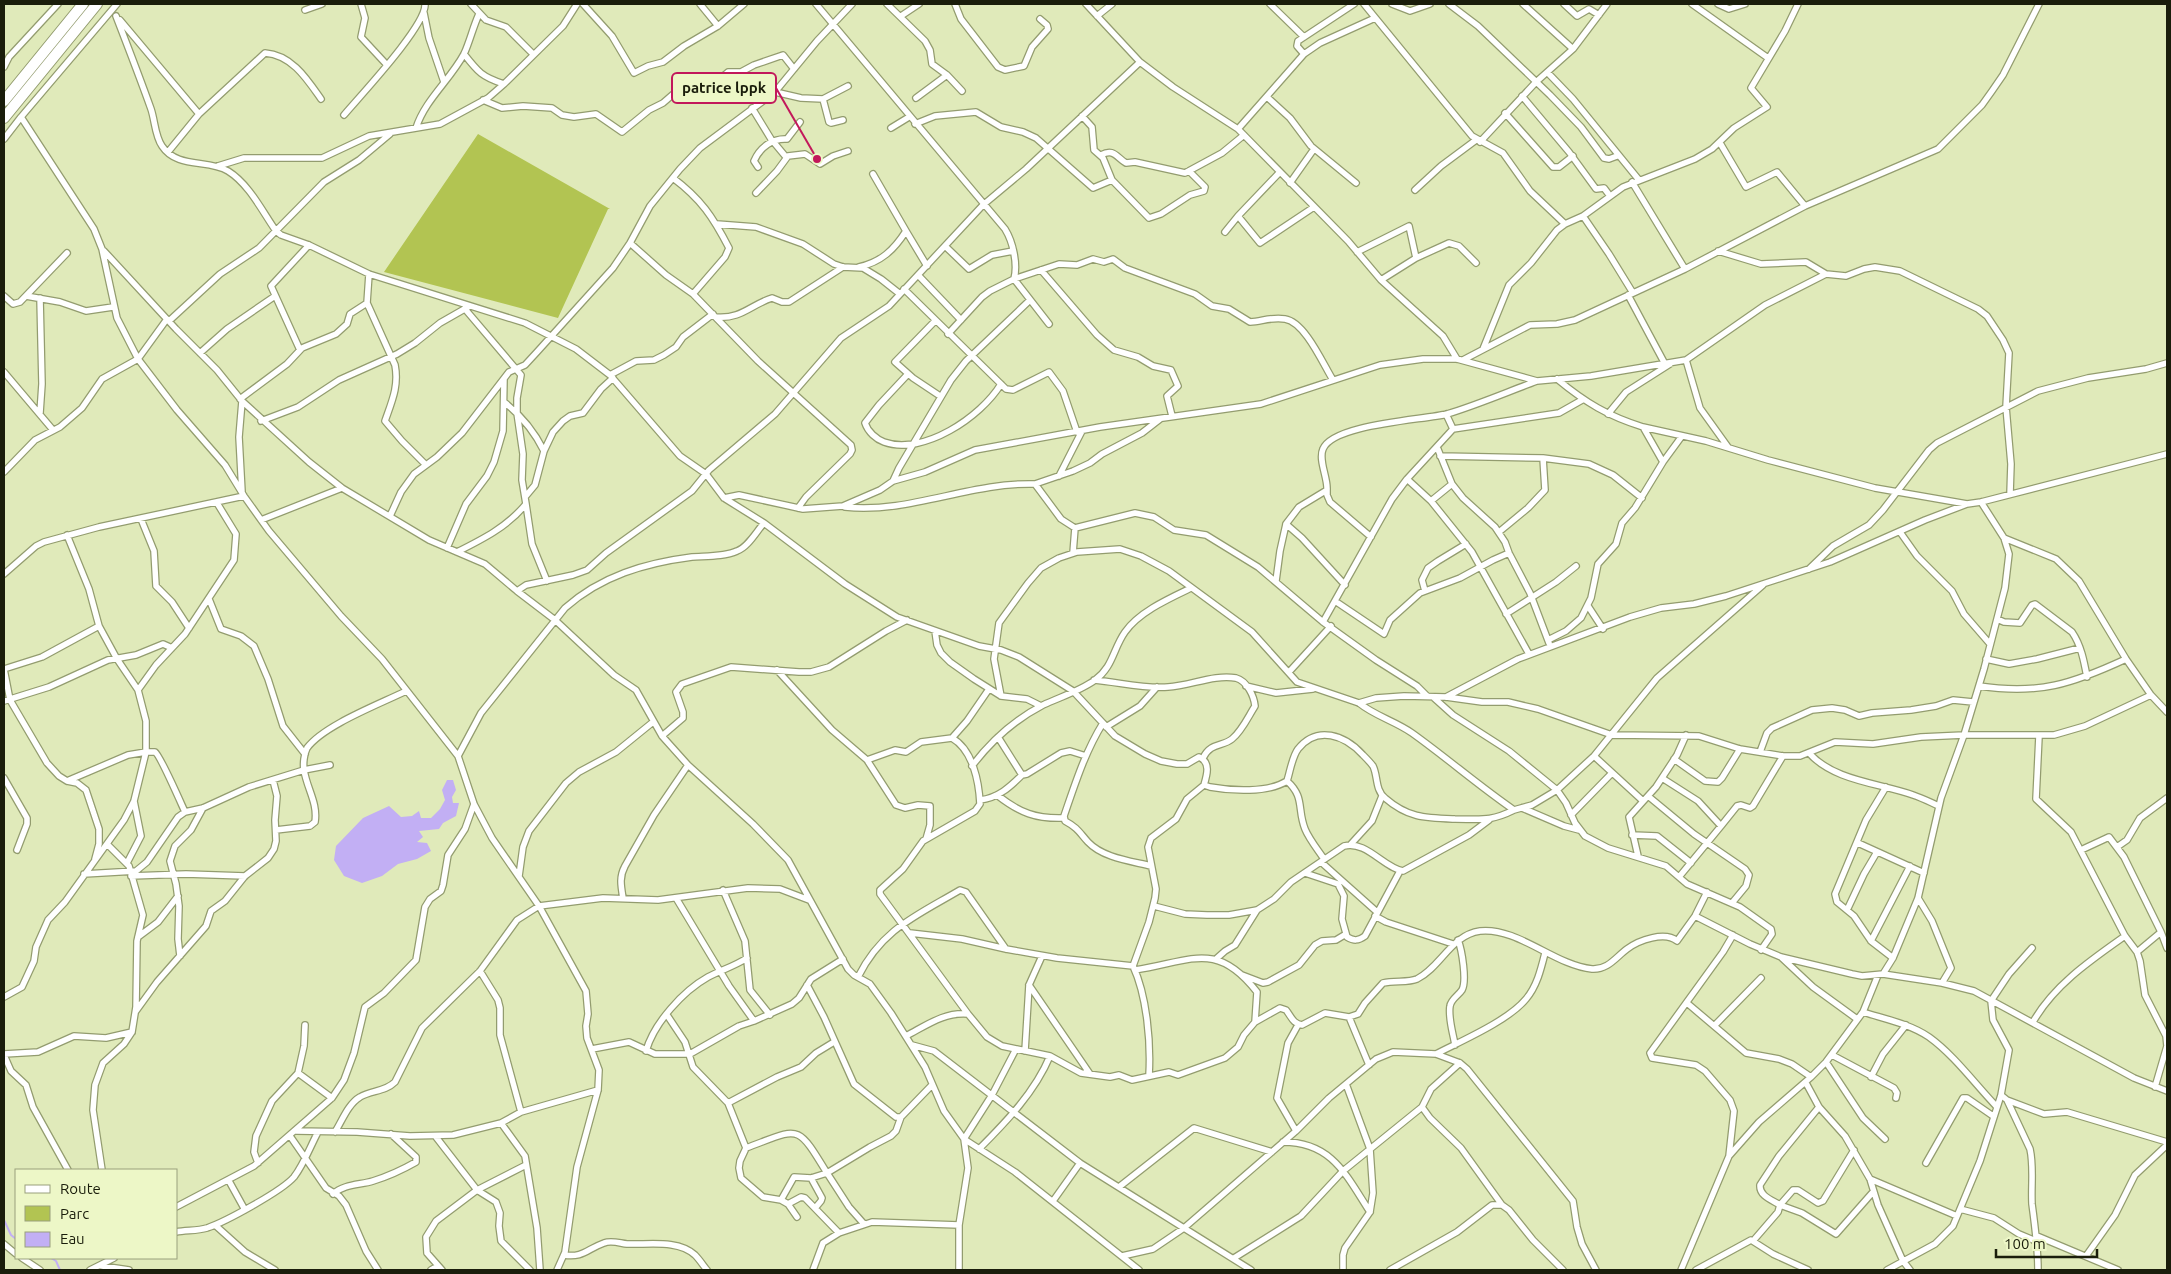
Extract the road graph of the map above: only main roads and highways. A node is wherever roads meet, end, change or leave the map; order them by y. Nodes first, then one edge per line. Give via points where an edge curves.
1 (83, 4) edge
2 (97, 4) edge
3 (4, 101) edge
4 (4, 118) edge

1 - 3 highway
2 - 4 highway

